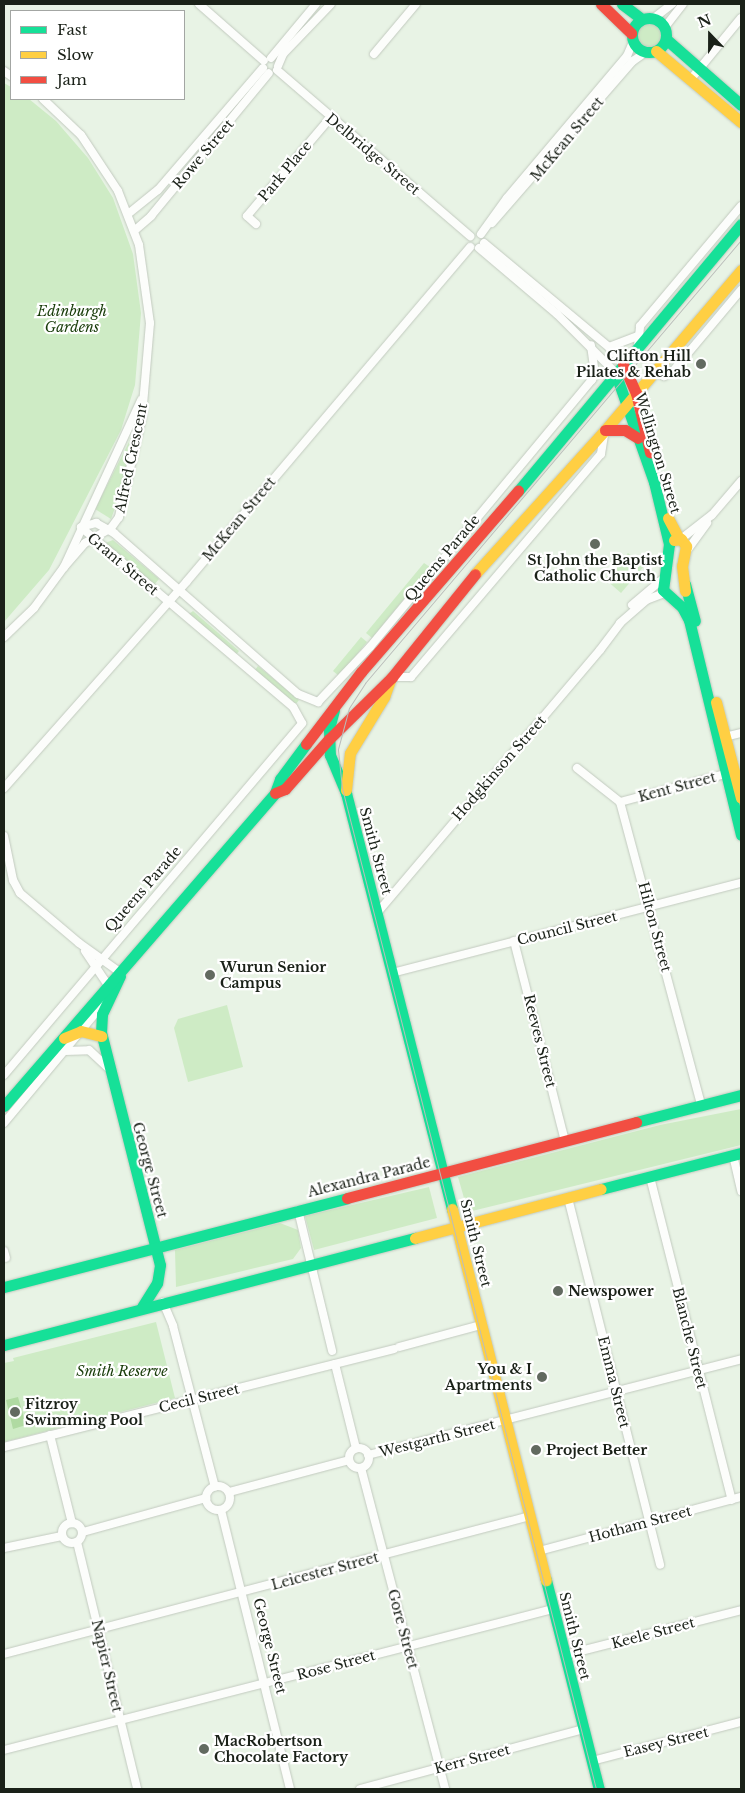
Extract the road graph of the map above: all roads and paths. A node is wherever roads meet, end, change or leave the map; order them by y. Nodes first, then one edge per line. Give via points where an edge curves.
1 (199, 4) edge
2 (316, 4) edge
3 (331, 4) edge
4 (416, 4) edge
5 (601, 4) edge
6 (622, 4) edge
7 (672, 4) edge
8 (683, 4) edge
9 (648, 18) junction
10 (741, 18) edge
11 (666, 33) junction
12 (632, 37) junction
13 (651, 52) junction
14 (374, 54) dead end
15 (267, 65) junction
16 (278, 68) junction
17 (699, 69) junction
18 (691, 79) junction
19 (44, 100) edge
20 (741, 104) edge
21 (731, 114) junction
22 (330, 118) junction
23 (741, 122) edge
24 (741, 208) edge
25 (128, 214) junction
26 (256, 224) dead end
27 (741, 224) edge
28 (488, 226) junction
29 (134, 231) junction
30 (481, 234) junction
31 (470, 236) junction
32 (482, 246) junction
33 (470, 247) junction
34 (741, 270) edge
35 (741, 290) edge
36 (637, 341) junction
37 (591, 346) junction
38 (609, 347) junction
39 (619, 368) junction
40 (655, 372) junction
41 (145, 384) junction
42 (636, 393) junction
43 (627, 404) junction
44 (605, 430) junction
45 (638, 438) junction
46 (741, 481) edge
47 (712, 515) junction
48 (81, 527) junction
49 (108, 530) junction
50 (92, 539) junction
51 (677, 541) junction
52 (686, 553) junction
53 (64, 567) junction
54 (665, 576) junction
55 (685, 584) junction
56 (178, 591) junction
57 (667, 595) junction
58 (168, 602) junction
59 (620, 623) junction
60 (4, 637) edge
61 (247, 651) junction
62 (237, 661) junction
63 (391, 678) junction
64 (304, 697) junction
65 (335, 707) junction
66 (294, 708) junction
67 (302, 721) joint
68 (741, 733) edge
69 (721, 738) junction
70 (329, 740) junction
71 (577, 768) dead end
72 (730, 773) junction
73 (4, 788) edge
74 (275, 793) junction
75 (346, 794) junction
76 (741, 798) edge
77 (620, 802) junction
78 (741, 835) edge
79 (4, 836) edge
80 (741, 883) edge
81 (650, 906) junction
82 (377, 913) junction
83 (514, 941) junction
84 (79, 943) junction
85 (102, 959) junction
86 (96, 966) junction
87 (121, 973) junction
88 (392, 973) junction
89 (110, 987) junction
90 (81, 1031) junction
91 (101, 1036) junction
92 (60, 1049) junction
93 (108, 1068) junction
94 (4, 1075) edge
95 (741, 1095) edge
96 (701, 1105) junction
97 (4, 1106) edge
98 (4, 1124) edge
99 (565, 1141) junction
100 (737, 1154) edge
101 (443, 1173) junction
102 (650, 1177) junction
103 (741, 1190) edge
104 (568, 1198) junction
105 (298, 1210) junction
106 (457, 1226) junction
107 (156, 1248) junction
108 (311, 1264) junction
109 (4, 1287) edge
110 (163, 1302) junction
111 (142, 1307) junction
112 (481, 1325) junction
113 (4, 1345) edge
114 (332, 1350) dead end
115 (741, 1359) edge
116 (334, 1364) junction
117 (698, 1370) junction
118 (617, 1391) junction
119 (191, 1400) junction
120 (506, 1421) junction
121 (50, 1435) junction
122 (4, 1447) edge
123 (356, 1448) junction
124 (368, 1455) junction
125 (348, 1460) junction
126 (361, 1468) junction
127 (215, 1487) junction
128 (229, 1492) junction
129 (741, 1497) edge
130 (206, 1498) junction
131 (732, 1500) junction
132 (221, 1510) junction
133 (530, 1516) junction
134 (649, 1522) junction
135 (72, 1523) junction
136 (83, 1532) junction
137 (62, 1536) junction
138 (77, 1542) junction
139 (4, 1548) edge
140 (539, 1551) junction
141 (384, 1556) junction
142 (660, 1565) dead end
143 (242, 1592) junction
144 (553, 1609) junction
145 (741, 1610) edge
146 (98, 1630) junction
147 (408, 1646) junction
148 (4, 1654) edge
149 (565, 1655) junction
150 (263, 1684) junction
151 (120, 1721) junction
152 (741, 1722) edge
153 (584, 1729) junction
154 (4, 1750) edge
155 (592, 1761) junction
156 (439, 1768) junction
157 (137, 1789) edge
158 (290, 1789) edge
159 (360, 1789) edge
160 (444, 1789) edge
161 (599, 1789) edge

1 - 15 street
2 - 15 street, Rowe Street
3 - 16 street via 284,53
4 - 14 street
5 - 12 main road
6 - 9 main road
7 - 9 street
8 - 11 street
9 - 11 main road
9 - 12 main road
10 - 17 street
11 - 13 main road
11 - 17 main road
12 - 13 main road
12 - 28 street, McKean Street via 627,56 507,198
13 - 18 main road
13 - 28 street, McKean Street via 633,61
15 - 16 street, Delbridge Street
15 - 16 street
15 - 25 street, Rowe Street via 158,190
15 - 29 street, Rowe Street via 151,216
16 - 22 street, Delbridge Street
17 - 18 street
17 - 20 main road
18 - 21 main road
19 - 25 street, Alfred Crescent via 81,135 115,186
20 - 21 main road
21 - 23 main road
22 - 26 street, Park Place via 247,216
22 - 31 street, Delbridge Street
24 - 36 street, Queens Parade via 640,326
25 - 29 street, Alfred Crescent
27 - 36 main road, Queens Parade
28 - 30 street, McKean Street
29 - 41 street, Alfred Crescent via 150,308
30 - 31 street
30 - 32 street
31 - 33 street
32 - 33 street
32 - 37 street
32 - 38 street
33 - 56 street, McKean Street
34 - 40 main road, Queens Parade
35 - 40 street via 673,372 664,376
36 - 38 street, Queens Parade
36 - 39 main road, Queens Parade
37 - 39 street
37 - 64 street, Queens Parade via 595,374 590,383 331,689 318,702
38 - 39 street
39 - 42 main road, Wellington Street
39 - 43 main road, Wellington Street
39 - 65 main road, Queens Parade
40 - 42 main road, Queens Parade
41 - 48 street, Alfred Crescent via 127,435
41 - 49 street, Alfred Crescent via 140,429 124,499 117,521
42 - 43 main road, Queens Parade
42 - 51 main road, Wellington Street via 665,511
43 - 44 main road, Queens Parade
43 - 45 main road, Wellington Street
44 - 45 main road via 625,430
44 - 63 main road, Queens Parade via 492,552
44 - 63 street, Queens Parade via 601,454 411,677
45 - 51 main road, Wellington Street
46 - 47 street
47 - 51 street
47 - 52 street
48 - 49 street, Grant Street via 95,522
48 - 50 street, Grant Street
48 - 53 street, Alfred Crescent
49 - 50 street, Alfred Crescent
49 - 56 street, Grant Street
50 - 53 street, Alfred Crescent
50 - 58 street, Grant Street
51 - 52 main road via 686,544
51 - 54 main road
52 - 55 main road via 682,566
53 - 60 street, Alfred Crescent via 34,608
54 - 57 main road via 662,585
54 - 59 street, Hodgkinson Street via 636,601
55 - 57 main road via 682,594
55 - 69 main road
56 - 58 street, McKean Street
56 - 61 street, Grant Street
57 - 59 street, Hodgkinson Street via 646,600
57 - 69 main road via 689,620
58 - 62 street, Grant Street
58 - 73 street, McKean Street
59 - 82 street, Hodgkinson Street
61 - 62 street
61 - 64 street, Grant Street
62 - 66 street, Grant Street
63 - 70 main road, Queens Parade
63 - 75 main road via 384,697 350,753
64 - 66 street
65 - 70 main road, Smith Street
65 - 74 main road, Queens Parade via 280,779
66 - 67 street, Grant Street
67 - 85 street, Queens Parade via 301,727
68 - 69 street
69 - 72 main road
70 - 74 main road, Queens Parade via 286,789
70 - 75 main road, Smith Street via 335,773
71 - 77 street
72 - 76 main road
72 - 77 street, Kent Street
72 - 78 main road
74 - 87 main road, Queens Parade
75 - 82 main road, Smith Street
77 - 81 street, Hilton Street
79 - 84 street via 16,888
80 - 81 street, Council Street
81 - 83 street, Council Street
81 - 96 street, Hilton Street
82 - 88 main road, Smith Street
83 - 88 street, Council Street
83 - 99 street, Reeves Street
84 - 85 street
84 - 86 street
85 - 86 street, Queens Parade
85 - 87 street
86 - 89 street
86 - 94 street, Queens Parade
87 - 89 main road, Queens Parade
88 - 101 main road, Smith Street
89 - 90 street, Queens Parade
89 - 91 main road, Queens Parade via 101,1017
89 - 92 main road, Queens Parade
90 - 91 main road
90 - 92 main road via 71,1034
91 - 93 main road, George Street
92 - 93 street via 89,1050
92 - 97 main road, Queens Parade
92 - 98 street, Queens Parade
93 - 107 main road, George Street
95 - 96 main road, Alexandra Parade
96 - 99 main road, Alexandra Parade
99 - 101 main road, Alexandra Parade
100 - 102 main road
100 - 103 street
101 - 105 main road, Alexandra Parade
101 - 106 main road, Smith Street
102 - 104 main road
102 - 117 street, Blanche Street
104 - 106 main road
104 - 118 street, Emma Street
105 - 107 main road, Alexandra Parade
105 - 108 street
106 - 108 main road
106 - 112 main road, Smith Street
107 - 109 main road, Alexandra Parade
107 - 111 main road, George Street via 159,1275
108 - 110 main road
108 - 114 street
110 - 111 main road
110 - 119 street via 174,1326
111 - 113 main road
112 - 116 street, Cecil Street
112 - 120 main road, Smith Street
115 - 117 street, Westgarth Street
116 - 119 street, Cecil Street
116 - 123 street
117 - 118 street, Westgarth Street
117 - 131 street, Blanche Street
118 - 120 street, Westgarth Street
118 - 134 street, Emma Street
119 - 121 street, Cecil Street
119 - 127 street
120 - 124 street, Westgarth Street
120 - 133 main road, Smith Street
121 - 122 street, Cecil Street
121 - 135 street
123 - 124 street via 365,1450
123 - 125 street via 350,1452
124 - 126 street via 367,1464
125 - 126 street via 355,1468
125 - 128 street
126 - 141 street, Gore Street
127 - 128 street via 223,1487
127 - 130 street
128 - 132 street via 229,1503
129 - 131 street, Hotham Street
130 - 132 street via 210,1508
130 - 136 street
131 - 134 street, Hotham Street
132 - 143 street, George Street
133 - 140 main road, Smith Street
133 - 141 street, Leicester Street
134 - 140 street, Hotham Street
134 - 142 street, Emma Street
135 - 136 street via 78,1524
135 - 137 street via 64,1527
136 - 138 street
137 - 138 street via 67,1542
137 - 139 street
138 - 146 street, Napier Street
140 - 144 main road, Smith Street
141 - 143 street, Leicester Street
141 - 147 street, Gore Street
143 - 146 street, Leicester Street
143 - 150 street, George Street
144 - 147 street, Rose Street
144 - 149 main road, Smith Street
145 - 149 street, Keele Street
146 - 148 street, Leicester Street
146 - 151 street, Napier Street
147 - 150 street, Rose Street
147 - 156 street, Gore Street
149 - 153 main road, Smith Street
150 - 151 street, Rose Street
150 - 158 street, George Street
151 - 154 street, Rose Street
151 - 157 street, Napier Street
152 - 155 street, Easey Street
153 - 155 main road, Smith Street
153 - 156 street, Kerr Street
155 - 161 main road, Smith Street
156 - 159 street, Kerr Street
156 - 160 street, Gore Street

